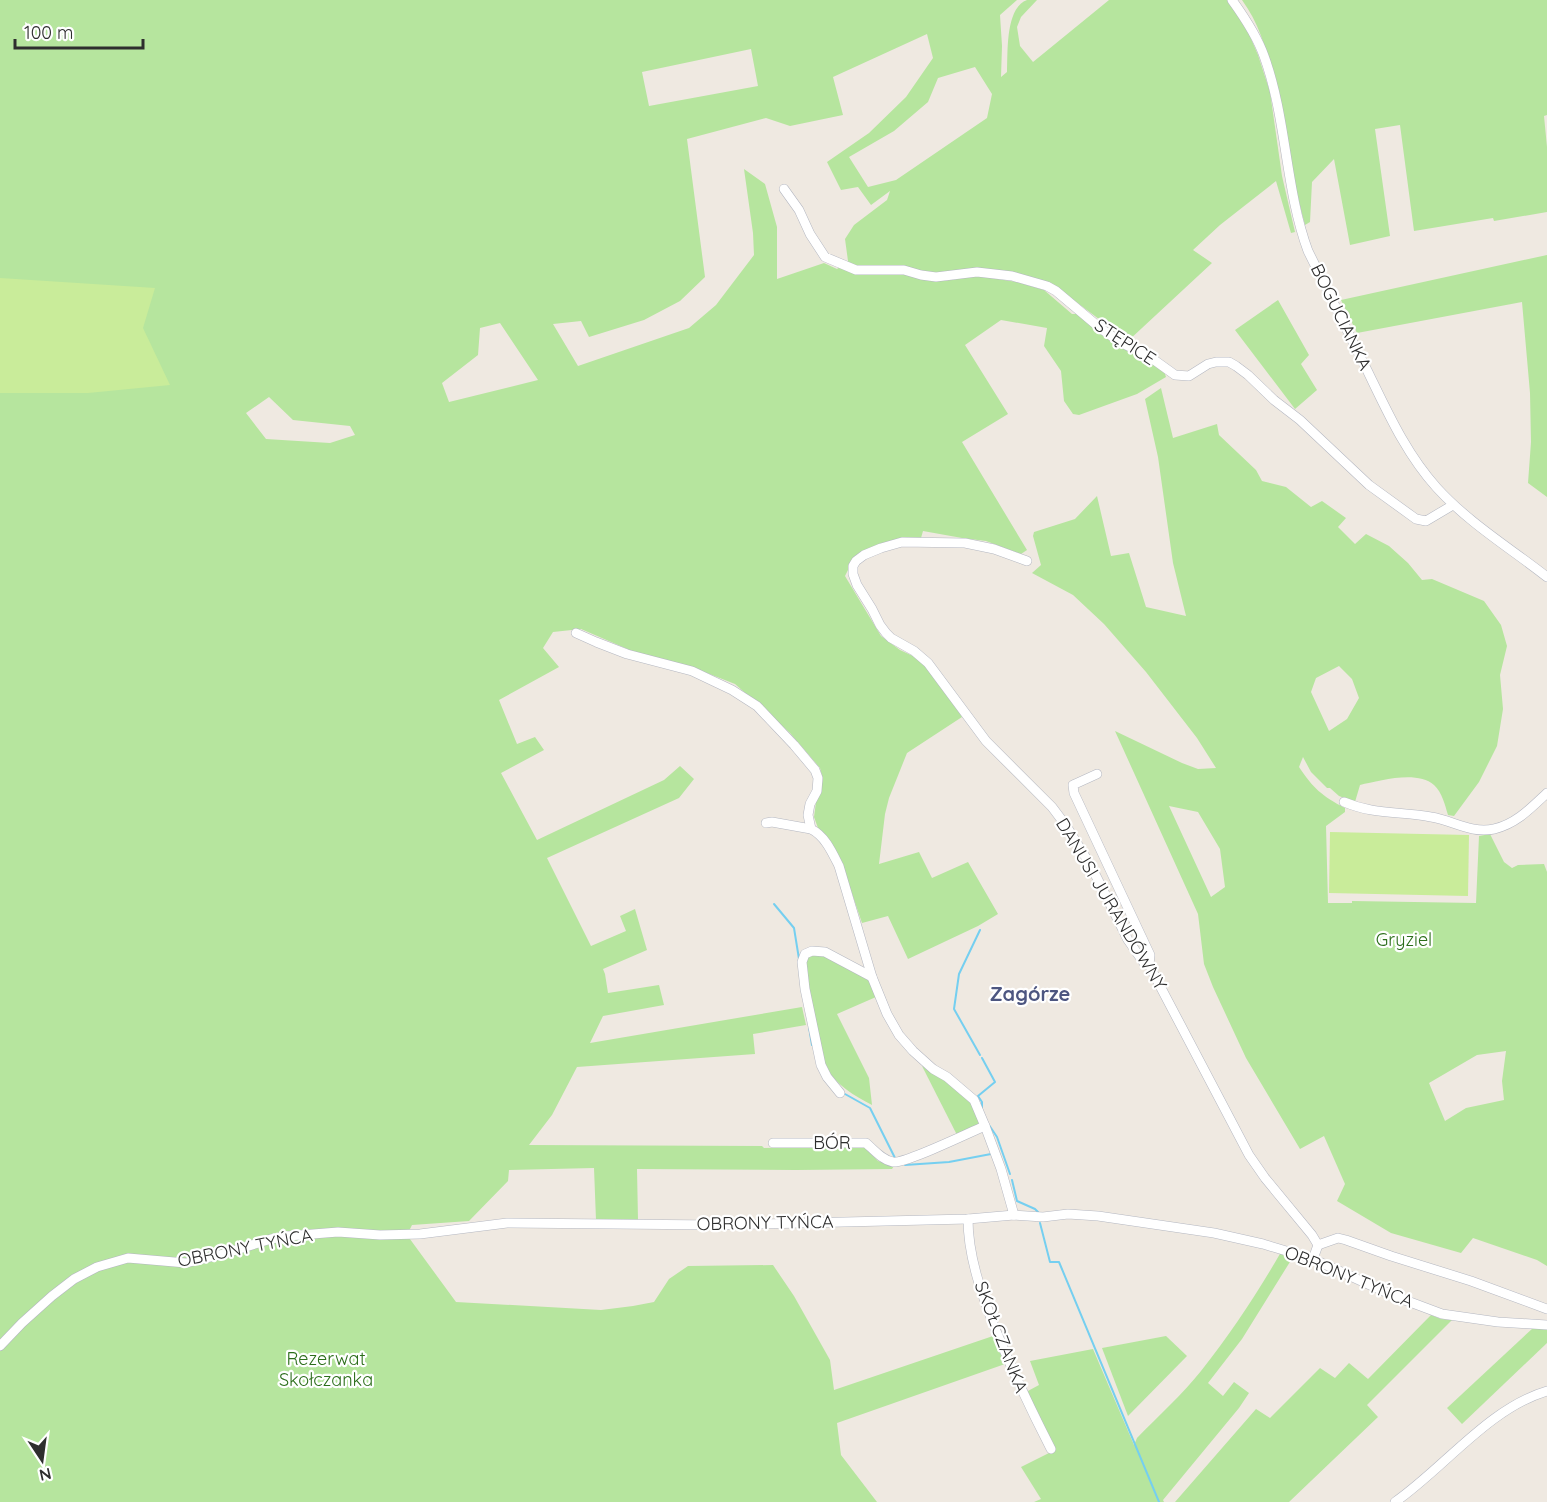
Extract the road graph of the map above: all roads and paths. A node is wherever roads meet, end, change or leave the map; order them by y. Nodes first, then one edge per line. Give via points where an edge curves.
1 (1232, 0) edge
2 (783, 189) dead end
3 (1453, 505) junction
4 (1027, 561) dead end
5 (1547, 577) edge
6 (576, 633) dead end
7 (1097, 774) dead end
8 (1547, 793) edge
9 (1344, 802) dead end
10 (766, 823) dead end
11 (810, 829) junction
12 (1149, 965) junction
13 (872, 977) junction
14 (840, 1093) dead end
15 (985, 1126) junction
16 (772, 1143) dead end
17 (1014, 1215) junction
18 (968, 1219) junction
19 (1318, 1245) junction
20 (1313, 1259) junction
21 (1547, 1309) edge
22 (1547, 1325) edge
23 (0, 1346) edge
24 (1547, 1391) edge
25 (1052, 1449) dead end
26 (1395, 1502) edge

1 - 3 street, BOGUCIANKA via 1264,56 1308,251 1388,414 1410,452
2 - 3 street, STĘPICE via 825,257 856,270 904,270 936,277 977,272 1047,286 1120,342 1175,375 1189,376 1216,362 1236,366 1369,485 1416,519 1426,521
3 - 5 street, BOGUCIANKA
4 - 12 street, DANUSI JURANDÓWNY via 965,543 902,542 864,555 853,566 853,574 886,633 928,663 987,741 1062,820 1091,866 1128,940
6 - 11 street via 627,654 692,671 757,706 815,770 817,791 810,804
7 - 12 street via 1073,785 1074,793 1150,955
8 - 9 street via 1514,821 1483,830 1430,816 1370,811
10 - 11 street
11 - 13 street via 825,841 839,866
12 - 19 street, DANUSI JURANDÓWNY via 1249,1155
13 - 14 street via 825,952 805,954 802,962 821,1065
13 - 15 street via 899,1035 912,1051 974,1100
15 - 16 street, BÓR via 897,1162 885,1160 866,1143
15 - 17 street
17 - 18 street, OBRONY TYŃCA
17 - 20 street, OBRONY TYŃCA via 1098,1216 1214,1233
18 - 23 street, OBRONY TYŃCA via 717,1225 507,1223 420,1234 338,1232 288,1236 186,1263 128,1258 97,1267 52,1296
18 - 25 street, SKOŁCZANKA via 972,1257 987,1307 1022,1392
19 - 20 street
19 - 21 street via 1338,1238 1346,1240
20 - 22 street, OBRONY TYŃCA via 1442,1314
24 - 26 street via 1509,1408

